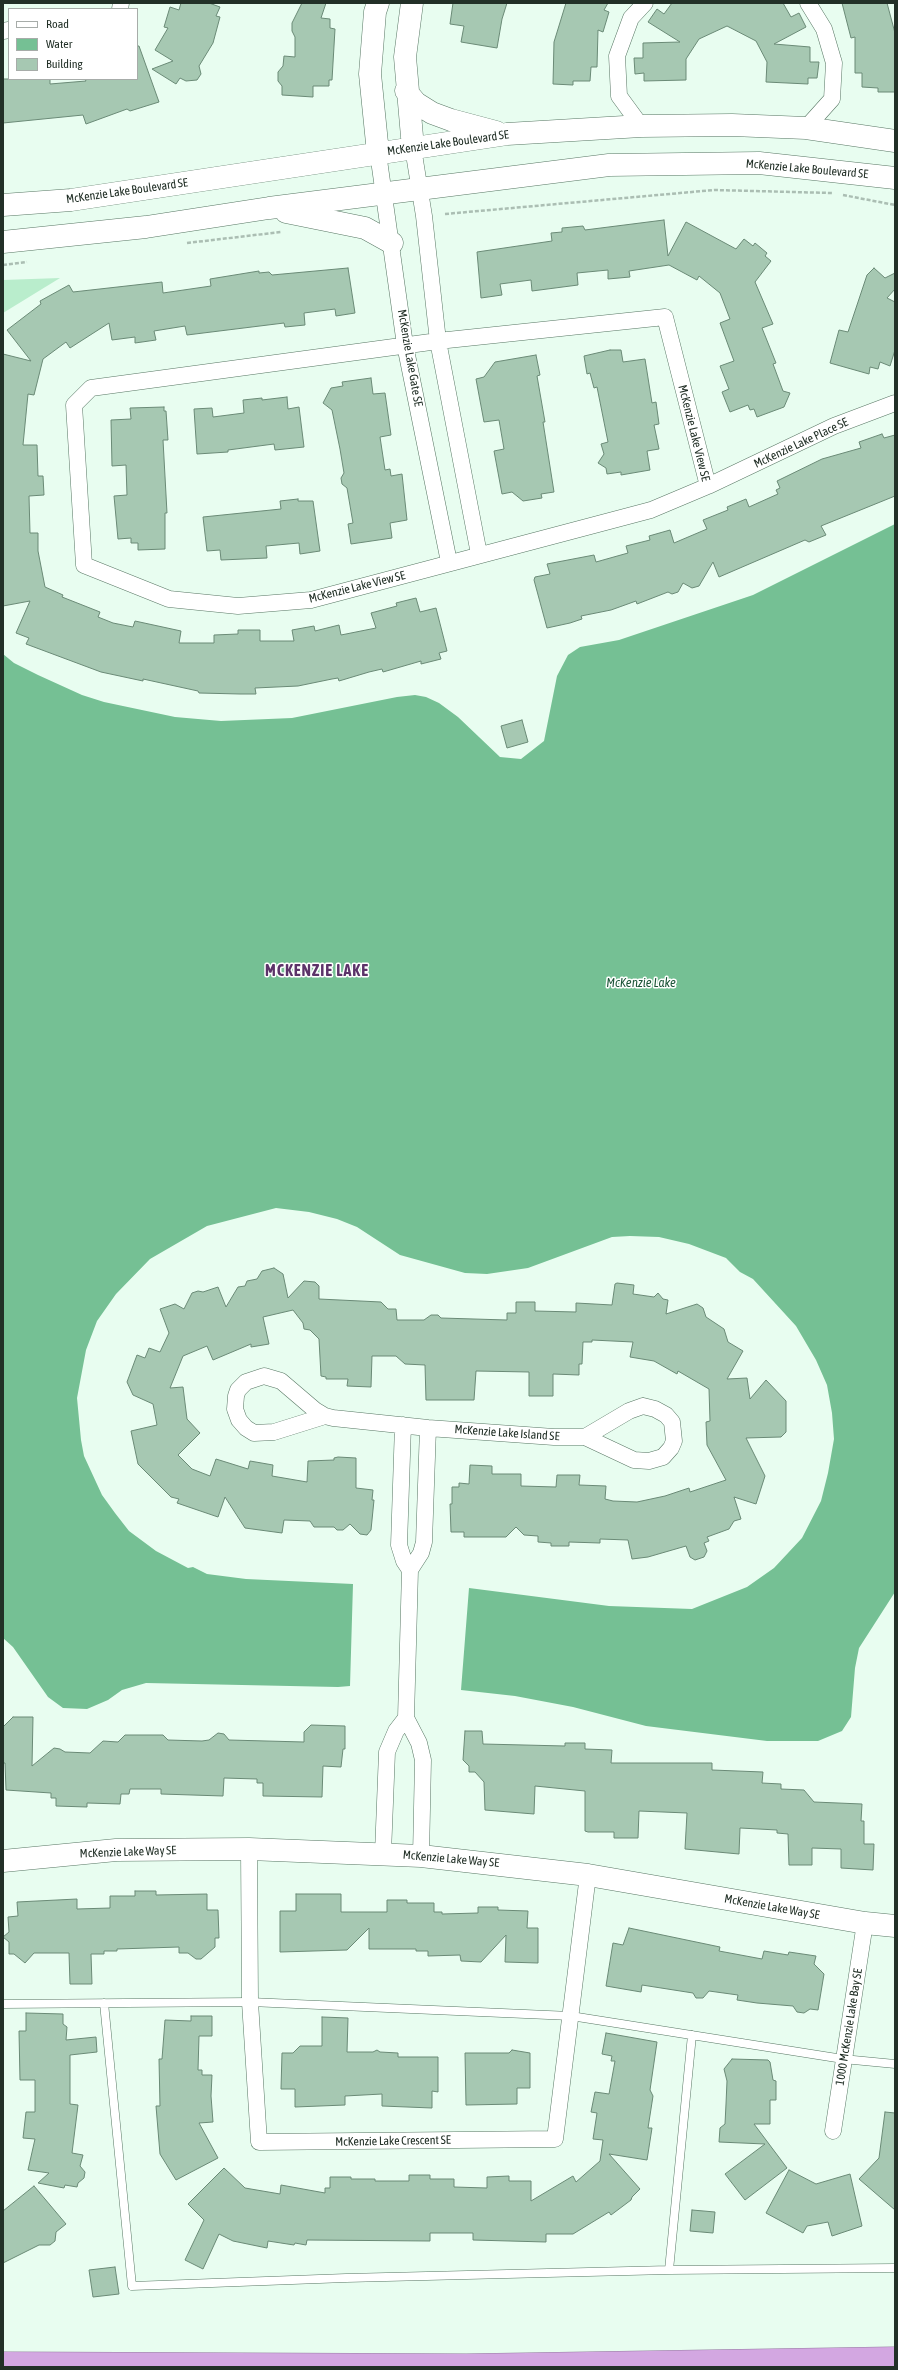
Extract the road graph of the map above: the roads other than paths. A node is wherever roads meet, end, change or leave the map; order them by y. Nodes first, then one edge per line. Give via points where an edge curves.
1 (378, 3) edge
2 (412, 3) edge
3 (645, 3) edge
4 (808, 3) edge
5 (406, 91) junction
6 (642, 126) junction
7 (806, 128) junction
8 (507, 134) junction
9 (895, 141) edge
10 (413, 148) junction
11 (378, 153) junction
12 (895, 178) edge
13 (420, 189) junction
14 (385, 193) junction
15 (3, 206) edge
16 (269, 208) junction
17 (3, 242) edge
18 (392, 242) junction
19 (438, 341) junction
20 (406, 345) junction
21 (895, 403) edge
22 (708, 486) junction
23 (479, 554) junction
24 (449, 562) junction
25 (325, 1416) junction
26 (403, 1425) junction
27 (428, 1428) junction
28 (585, 1437) junction
29 (410, 1570) junction
30 (406, 1718) junction
31 (250, 1849) junction
32 (383, 1853) junction
33 (421, 1856) junction
34 (3, 1861) edge
35 (588, 1875) junction
36 (865, 1923) junction
37 (895, 1926) edge
38 (250, 2002) junction
39 (104, 2003) junction
40 (3, 2004) edge
41 (572, 2016) junction
42 (692, 2035) junction
43 (843, 2058) junction
44 (895, 2064) edge
45 (833, 2131) dead end
46 (895, 2268) edge
47 (669, 2270) junction
48 (895, 2358) edge
49 (3, 2363) edge

1 - 11 main road via 370,74
2 - 5 main road via 405,57
3 - 6 street via 631,18 618,56 619,96
4 - 7 street via 824,29 834,63 832,99
5 - 8 main road via 416,103 432,113
5 - 10 main road
6 - 7 main road, McKenzie Lake Boulevard SE via 732,125
6 - 8 main road, McKenzie Lake Boulevard SE
7 - 9 main road, McKenzie Lake Boulevard SE
8 - 10 main road, McKenzie Lake Boulevard SE
10 - 11 main road, McKenzie Lake Boulevard SE
10 - 13 street
11 - 14 street, McKenzie Lake Gate SE
11 - 15 main road, McKenzie Lake Boulevard SE via 71,200
12 - 13 main road, McKenzie Lake Boulevard SE via 759,163 609,165
13 - 14 main road, McKenzie Lake Boulevard SE
13 - 19 street
14 - 16 main road, McKenzie Lake Boulevard SE
14 - 18 street, McKenzie Lake Gate SE
16 - 17 main road, McKenzie Lake Boulevard SE via 146,227
16 - 18 main road via 365,228
18 - 20 street, McKenzie Lake Gate SE
19 - 20 street, McKenzie Lake View SE
19 - 22 street, McKenzie Lake View SE via 665,317
19 - 23 street
20 - 24 street, McKenzie Lake Gate SE
20 - 24 street, McKenzie Lake View SE via 91,388 74,405 84,565 169,599 238,606 311,600
21 - 22 street, McKenzie Lake Place SE via 834,426
22 - 23 street, McKenzie Lake View SE via 651,510
23 - 24 street, McKenzie Lake View SE
25 - 25 street, McKenzie Lake Island SE via 281,1381 270,1377 259,1376 250,1379 241,1385 236,1396 239,1420 254,1433 274,1432
25 - 26 street, McKenzie Lake Island SE
26 - 27 street, McKenzie Lake Island SE
26 - 29 street via 399,1545
27 - 28 street, McKenzie Lake Island SE
27 - 29 street via 423,1548
28 - 28 street, McKenzie Lake Island SE via 627,1458 649,1461 657,1460 668,1453 675,1434 672,1422 666,1415 643,1406 629,1410
29 - 30 street
30 - 32 street via 393,1736 387,1752
30 - 33 street via 419,1743 423,1760
31 - 32 main road, McKenzie Lake Way SE
31 - 34 main road, McKenzie Lake Way SE via 116,1850
31 - 38 street, McKenzie Lake Crescent SE
32 - 33 main road, McKenzie Lake Way SE
33 - 35 main road, McKenzie Lake Way SE
35 - 36 main road, McKenzie Lake Way SE
35 - 41 street, McKenzie Lake Crescent SE
36 - 37 main road, McKenzie Lake Way SE
36 - 43 street, 1000 McKenzie Lake Bay SE
38 - 39 lane
38 - 41 lane
38 - 41 street, McKenzie Lake Crescent SE via 259,2142 555,2139
39 - 40 lane
39 - 47 lane via 132,2286
41 - 42 lane
42 - 43 lane
42 - 47 lane
43 - 44 lane
43 - 45 street, 1000 McKenzie Lake Bay SE
46 - 47 lane
48 - 49 highway via 466,2365

